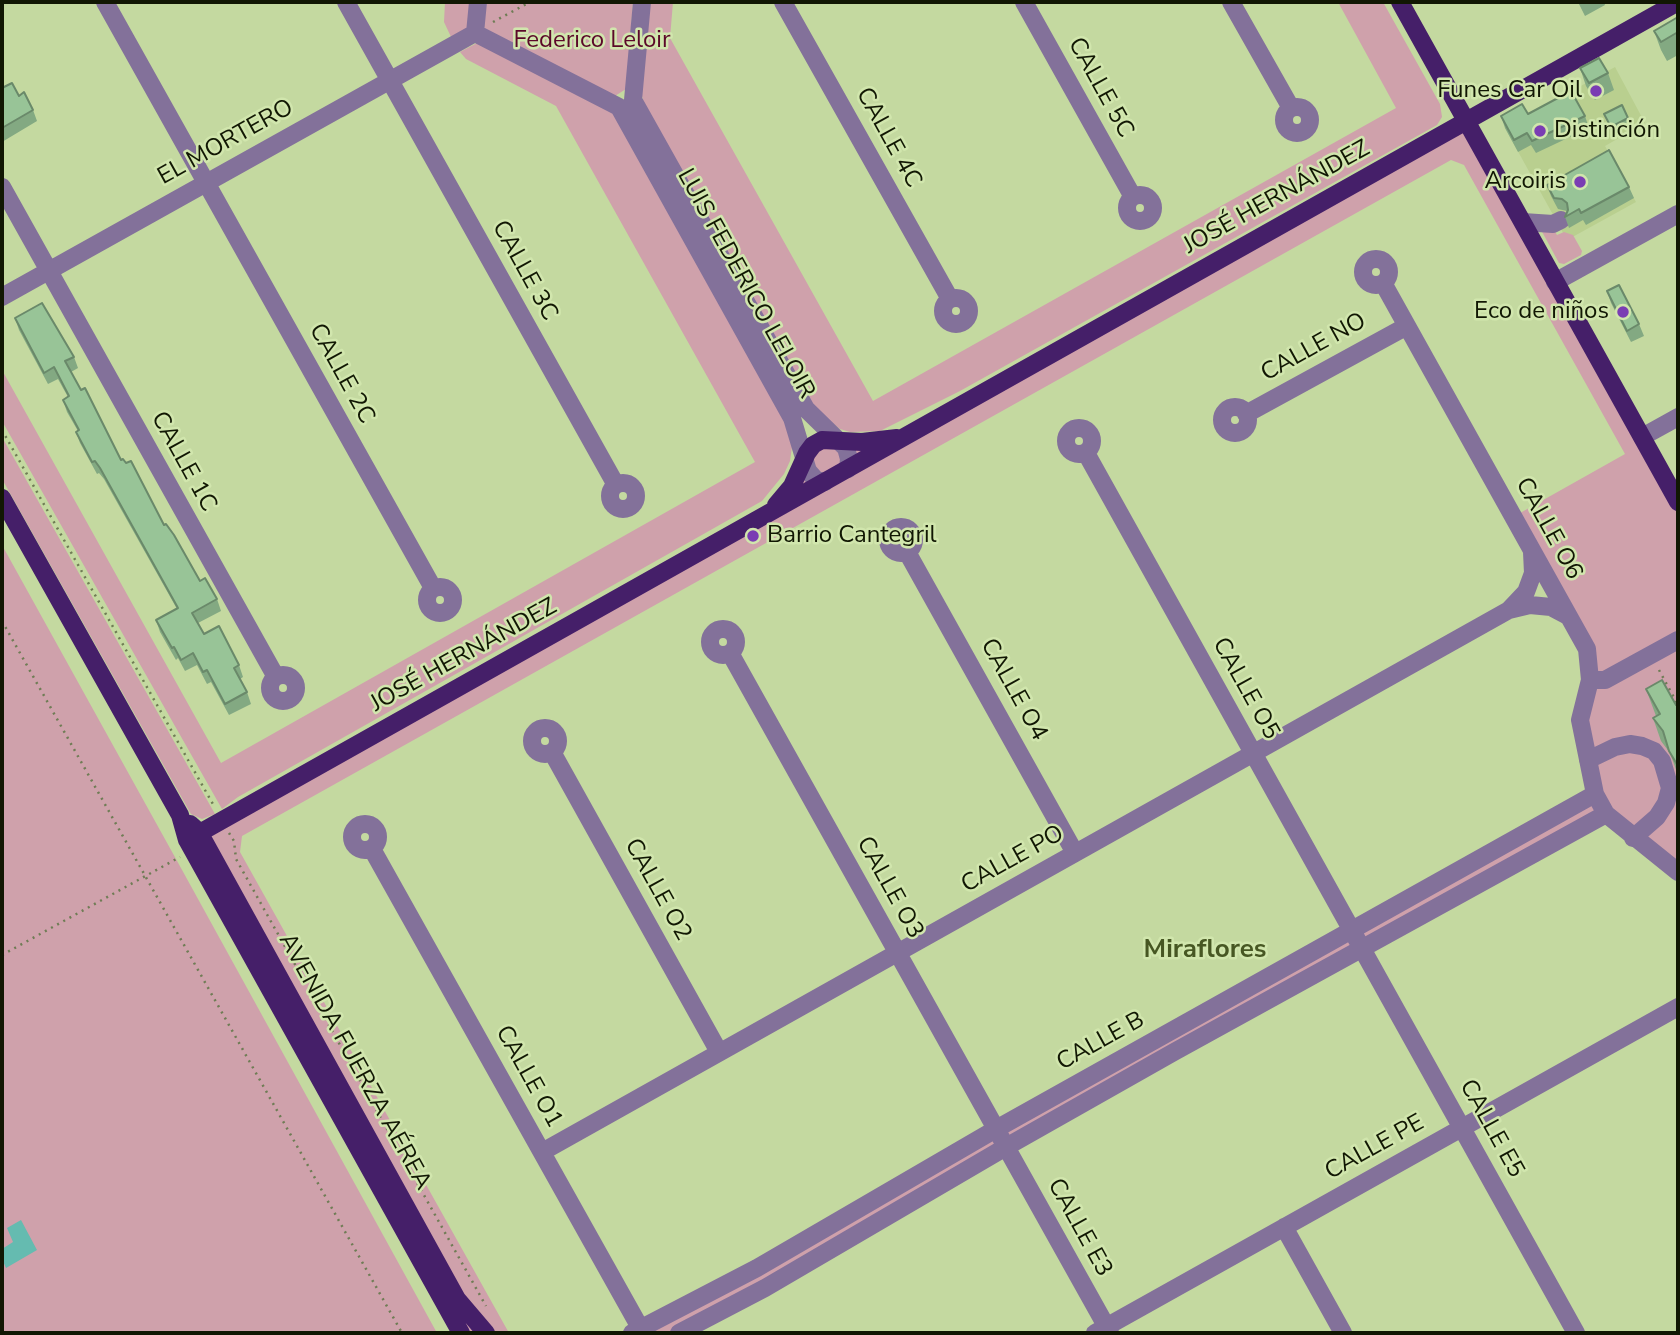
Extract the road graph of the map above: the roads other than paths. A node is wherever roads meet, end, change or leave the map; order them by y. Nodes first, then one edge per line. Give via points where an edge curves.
1 (105, 2) edge
2 (346, 2) edge
3 (478, 2) edge
4 (642, 2) edge
5 (783, 2) edge
6 (1024, 2) edge
7 (1231, 2) edge
8 (1400, 2) edge
9 (1678, 2) edge
10 (475, 33) junction
11 (390, 80) junction
12 (626, 104) junction
13 (1291, 108) dead end
14 (1465, 121) junction
15 (206, 183) junction
16 (2, 187) edge
17 (1133, 197) dead end
18 (1678, 214) edge
19 (1562, 220) edge
20 (1523, 222) junction
21 (48, 271) junction
22 (1555, 282) junction
23 (1383, 283) dead end
24 (2, 297) edge
25 (950, 299) dead end
26 (1407, 326) junction
27 (1245, 414) dead end
28 (1678, 417) edge
29 (901, 437) junction
30 (1642, 437) junction
31 (838, 440) junction
32 (1086, 453) dead end
33 (804, 462) junction
34 (848, 469) junction
35 (825, 482) junction
36 (616, 485) dead end
37 (2, 498) edge
38 (1678, 502) edge
39 (765, 515) junction
40 (1532, 549) junction
41 (907, 552) dead end
42 (433, 588) dead end
43 (1509, 610) junction
44 (1569, 616) junction
45 (1678, 640) edge
46 (730, 653) dead end
47 (276, 677) dead end
48 (1590, 680) junction
49 (552, 752) dead end
50 (1253, 753) junction
51 (1588, 760) junction
52 (1595, 794) junction
53 (1606, 814) junction
54 (1633, 838) junction
55 (193, 841) junction
56 (372, 849) dead end
57 (1076, 853) junction
58 (1678, 872) edge
59 (1352, 932) junction
60 (1362, 949) junction
61 (898, 952) junction
62 (1678, 1007) edge
63 (719, 1052) junction
64 (1462, 1128) junction
65 (996, 1129) junction
66 (1006, 1147) junction
67 (542, 1152) junction
68 (1284, 1227) junction
69 (1104, 1331) edge
70 (639, 1332) edge
71 (461, 1333) edge
72 (486, 1333) edge
73 (679, 1333) edge
74 (1343, 1333) edge
75 (1576, 1333) edge

1 - 15 street, CALLE 2C
2 - 11 street, CALLE 3C
3 - 10 street
4 - 12 street
5 - 25 street, CALLE 4C
6 - 17 street, CALLE 5C
7 - 13 street
8 - 14 main road
9 - 14 main road, JOSÉ HERNÁNDEZ
10 - 11 street, EL MORTERO
10 - 12 street
11 - 15 street, EL MORTERO
11 - 36 street, CALLE 3C
12 - 31 street, LUIS FEDERICO LELOIR via 806,409
12 - 33 street, LUIS FEDERICO LELOIR via 792,418
14 - 20 main road
14 - 29 main road, JOSÉ HERNÁNDEZ
15 - 21 street, EL MORTERO
15 - 42 street, CALLE 2C
16 - 21 street, CALLE 1C
18 - 22 street
19 - 20 street via 1553,224
20 - 22 main road
21 - 24 street, EL MORTERO
21 - 47 street, CALLE 1C
22 - 30 main road
23 - 26 street, CALLE O6
26 - 27 street, CALLE NO
26 - 40 street, CALLE O6
28 - 30 street
29 - 31 main road, JOSÉ HERNÁNDEZ
29 - 34 main road, JOSÉ HERNÁNDEZ
30 - 38 main road
31 - 33 main road, JOSÉ HERNÁNDEZ via 813,445
31 - 34 street, LUIS FEDERICO LELOIR via 846,448
32 - 50 street, CALLE O5
33 - 35 street via 816,480
33 - 39 main road, JOSÉ HERNÁNDEZ via 792,486
34 - 35 main road, JOSÉ HERNÁNDEZ
35 - 39 main road, JOSÉ HERNÁNDEZ
37 - 55 main road, AVENIDA FUERZA AÉREA
39 - 55 main road, JOSÉ HERNÁNDEZ
40 - 43 street, CALLE PO via 1533,573 1526,592
40 - 44 street, CALLE O6
41 - 57 street, CALLE O4
43 - 44 street, CALLE PO via 1530,604
43 - 50 street, CALLE PO
44 - 48 street, CALLE O6 via 1587,649
45 - 48 street via 1605,680
46 - 61 street, CALLE O3
48 - 51 street, CALLE O6 via 1580,720
49 - 63 street, CALLE O2
50 - 57 street, CALLE PO
50 - 59 street, CALLE O5
51 - 52 street, CALLE O6
51 - 54 street via 1629,744 1654,751 1662,761 1670,788 1666,803
52 - 53 street, CALLE O6
52 - 59 street, CALLE B
53 - 54 street
53 - 60 street, CALLE B
54 - 58 street
55 - 71 main road, AVENIDA FUERZA AÉREA
55 - 72 main road, AVENIDA FUERZA AÉREA via 457,1299
56 - 67 street, CALLE O1
57 - 61 street, CALLE PO
59 - 60 street, CALLE O5
59 - 65 street, CALLE B
60 - 64 street, CALLE E5
60 - 66 street, CALLE B
61 - 63 street, CALLE PO
61 - 65 street, CALLE O3
62 - 64 street, CALLE PE
63 - 67 street, CALLE PO
64 - 68 street, CALLE PE
64 - 75 street, CALLE E5
65 - 66 street, CALLE O3
65 - 70 street, CALLE B
66 - 69 street, CALLE E3
66 - 73 street, CALLE B
67 - 70 street, CALLE O1
68 - 69 street, CALLE PE
68 - 74 street

